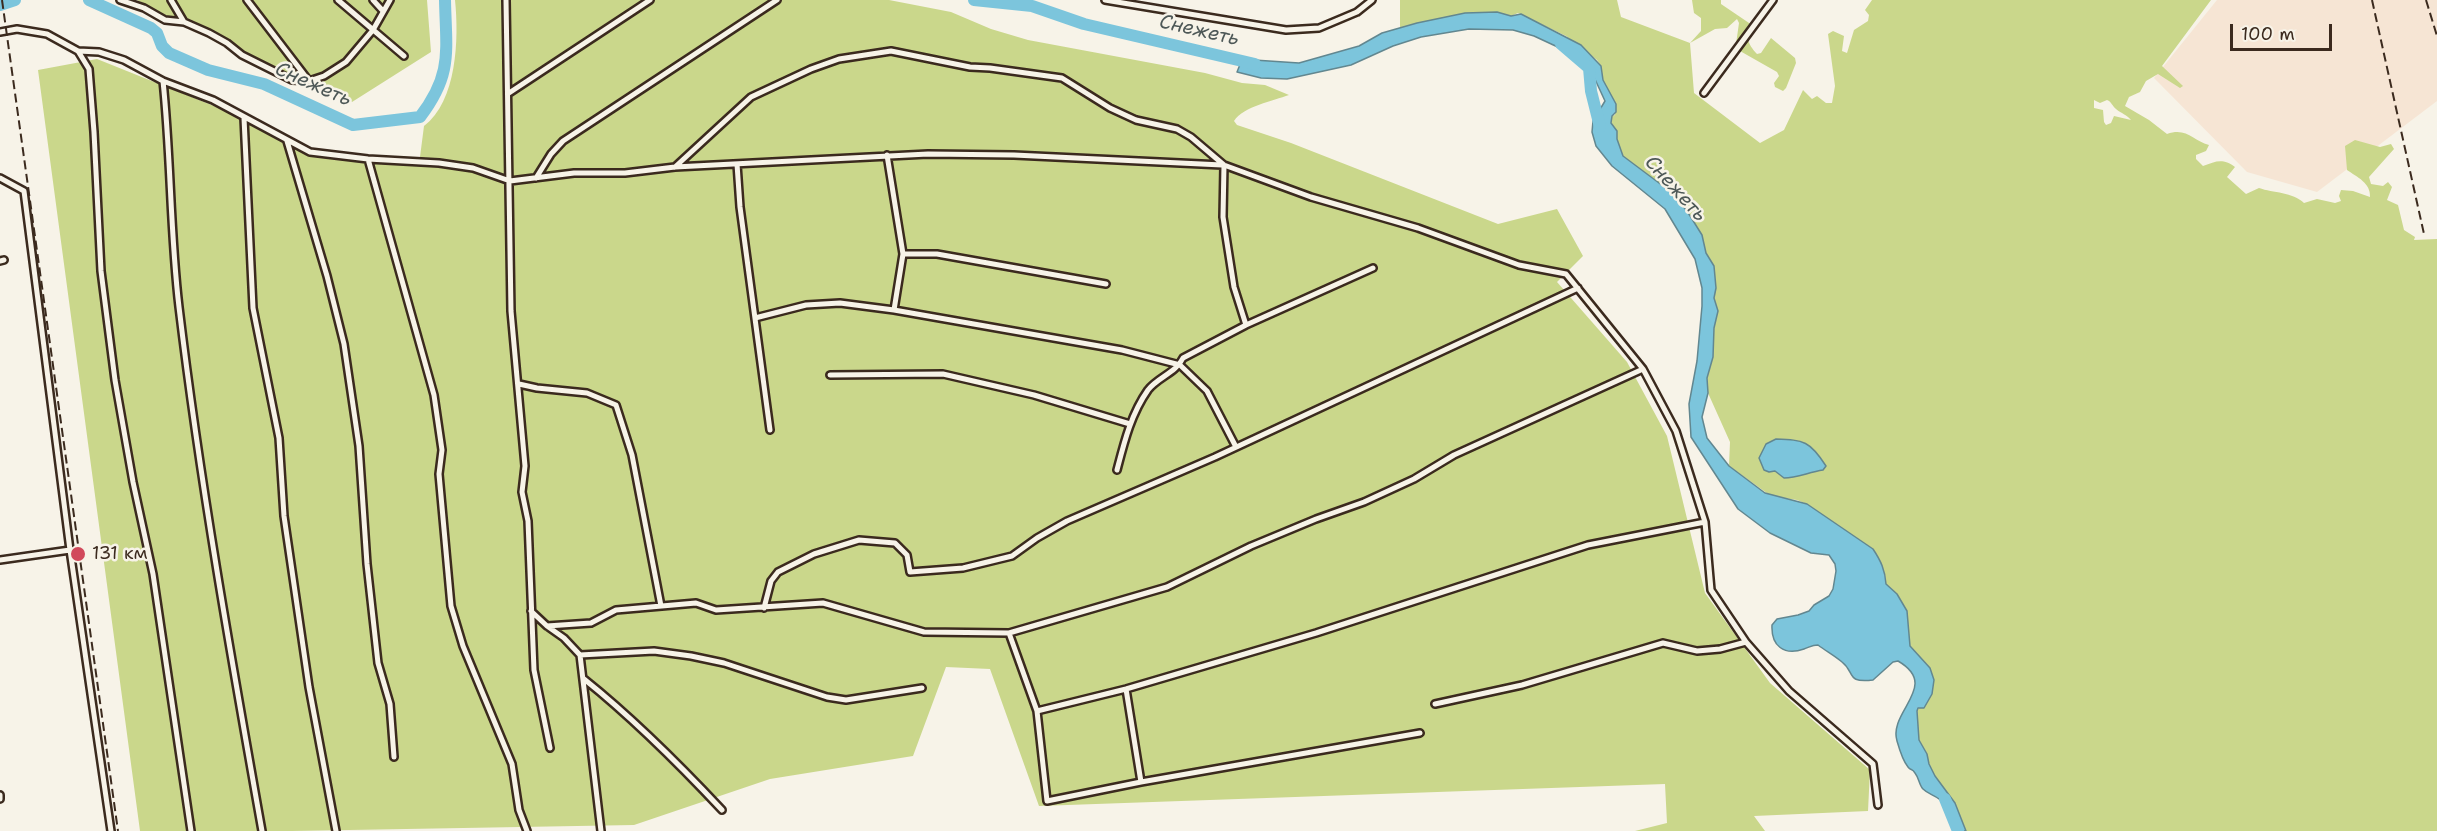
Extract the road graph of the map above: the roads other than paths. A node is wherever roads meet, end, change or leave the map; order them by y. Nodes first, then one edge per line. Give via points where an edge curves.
1 (120, 0) edge
2 (171, 0) edge
3 (247, 0) edge
4 (338, 0) edge
5 (373, 0) edge
6 (390, 0) edge
7 (512, 0) edge
8 (650, 0) edge
9 (777, 0) edge
10 (1105, 0) edge
11 (1372, 0) edge
12 (1773, 0) edge
13 (506, 1) edge
14 (383, 11) junction
15 (184, 22) junction
16 (373, 30) junction
17 (0, 32) edge
18 (78, 51) junction
19 (404, 56) dead end
20 (163, 81) junction
21 (309, 81) junction
22 (508, 93) junction
23 (1704, 93) dead end
24 (244, 118) junction
25 (287, 140) junction
26 (887, 155) junction
27 (368, 159) junction
28 (737, 164) junction
29 (1224, 165) junction
30 (675, 167) junction
31 (0, 177) edge
32 (536, 178) junction
33 (510, 180) junction
34 (903, 254) junction
35 (1373, 268) dead end
36 (1106, 284) dead end
37 (1578, 288) junction
38 (894, 310) junction
39 (755, 318) junction
40 (1246, 325) junction
41 (1180, 365) junction
42 (1643, 369) junction
43 (830, 375) dead end
44 (519, 384) junction
45 (1130, 424) junction
46 (770, 430) dead end
47 (1236, 447) junction
48 (1116, 470) dead end
49 (1705, 522) junction
50 (70, 550) junction
51 (0, 560) edge
52 (661, 606) junction
53 (764, 608) junction
54 (531, 611) junction
55 (547, 626) junction
56 (1009, 633) junction
57 (1746, 642) junction
58 (580, 655) junction
59 (584, 679) junction
60 (922, 688) dead end
61 (1126, 689) junction
62 (1435, 704) dead end
63 (1037, 711) junction
64 (1420, 733) dead end
65 (550, 748) dead end
66 (394, 757) dead end
67 (1141, 782) junction
68 (0, 795) edge
69 (0, 799) edge
70 (1878, 806) dead end
71 (722, 810) dead end
72 (111, 831) edge
73 (191, 831) edge
74 (262, 831) edge
75 (336, 831) edge
76 (527, 831) edge
77 (601, 831) edge

1 - 15 street via 165,20
2 - 15 street
3 - 21 street
4 - 16 street
5 - 14 street
6 - 14 street
7 - 13 street
8 - 22 street
9 - 32 street via 562,141
10 - 11 street via 1286,30 1319,28 1358,12
12 - 23 street
13 - 22 street
14 - 16 street
15 - 21 street via 292,80
16 - 19 street
16 - 21 street via 346,62
17 - 18 street via 17,29 47,34
18 - 20 street via 99,52 124,60
18 - 73 street via 88,69 101,272 115,380 153,574
20 - 24 street via 213,100
20 - 74 street via 179,306 228,637
22 - 33 street
24 - 25 street
24 - 75 street via 253,308 279,438 289,551
25 - 27 street via 310,152
25 - 66 street via 344,344 359,446 378,663 390,704
26 - 28 street
26 - 29 street via 1014,155
26 - 34 street
27 - 33 street via 473,168
27 - 76 street via 434,395 442,450 439,474 451,606 463,646 512,764 519,810
28 - 30 street
28 - 39 street
29 - 30 street via 1178,129 1136,120 1062,78 969,67 891,51 838,59 751,97
29 - 37 street via 1519,265 1566,274
29 - 40 street via 1223,217 1234,287
30 - 32 street
31 - 50 street via 24,191
32 - 33 street
33 - 44 street via 511,311
34 - 36 street via 937,254
34 - 38 street
35 - 40 street
37 - 42 street
37 - 47 street
38 - 39 street via 840,303 806,305
38 - 41 street via 1122,350
39 - 46 street
40 - 41 street via 1183,358
41 - 45 street via 1149,388
41 - 47 street via 1207,391
42 - 49 street via 1676,431
42 - 56 street via 1454,454 1414,479 1251,546 1167,587
43 - 45 street via 943,374 1034,395
44 - 52 street via 587,393 616,405 632,455
44 - 54 street
45 - 48 street
47 - 53 street via 1067,521 1012,556 963,568 910,572 907,555 895,543 859,540 814,554 778,572 771,581
49 - 57 street via 1711,590
49 - 61 street via 1588,545 1316,633
50 - 51 street
50 - 72 street
52 - 53 street via 696,603 716,610
52 - 55 street via 616,610 591,623
53 - 56 street via 823,603 924,632
54 - 55 street
54 - 65 street via 534,670
55 - 58 street
56 - 63 street
57 - 62 street via 1697,651 1663,643 1522,685
57 - 70 street via 1789,691 1873,764
58 - 59 street
58 - 60 street via 654,651 691,656 846,700
59 - 71 street via 675,759
59 - 77 street
61 - 63 street
61 - 67 street
63 - 67 street via 1047,801
64 - 67 street
68 - 69 street

